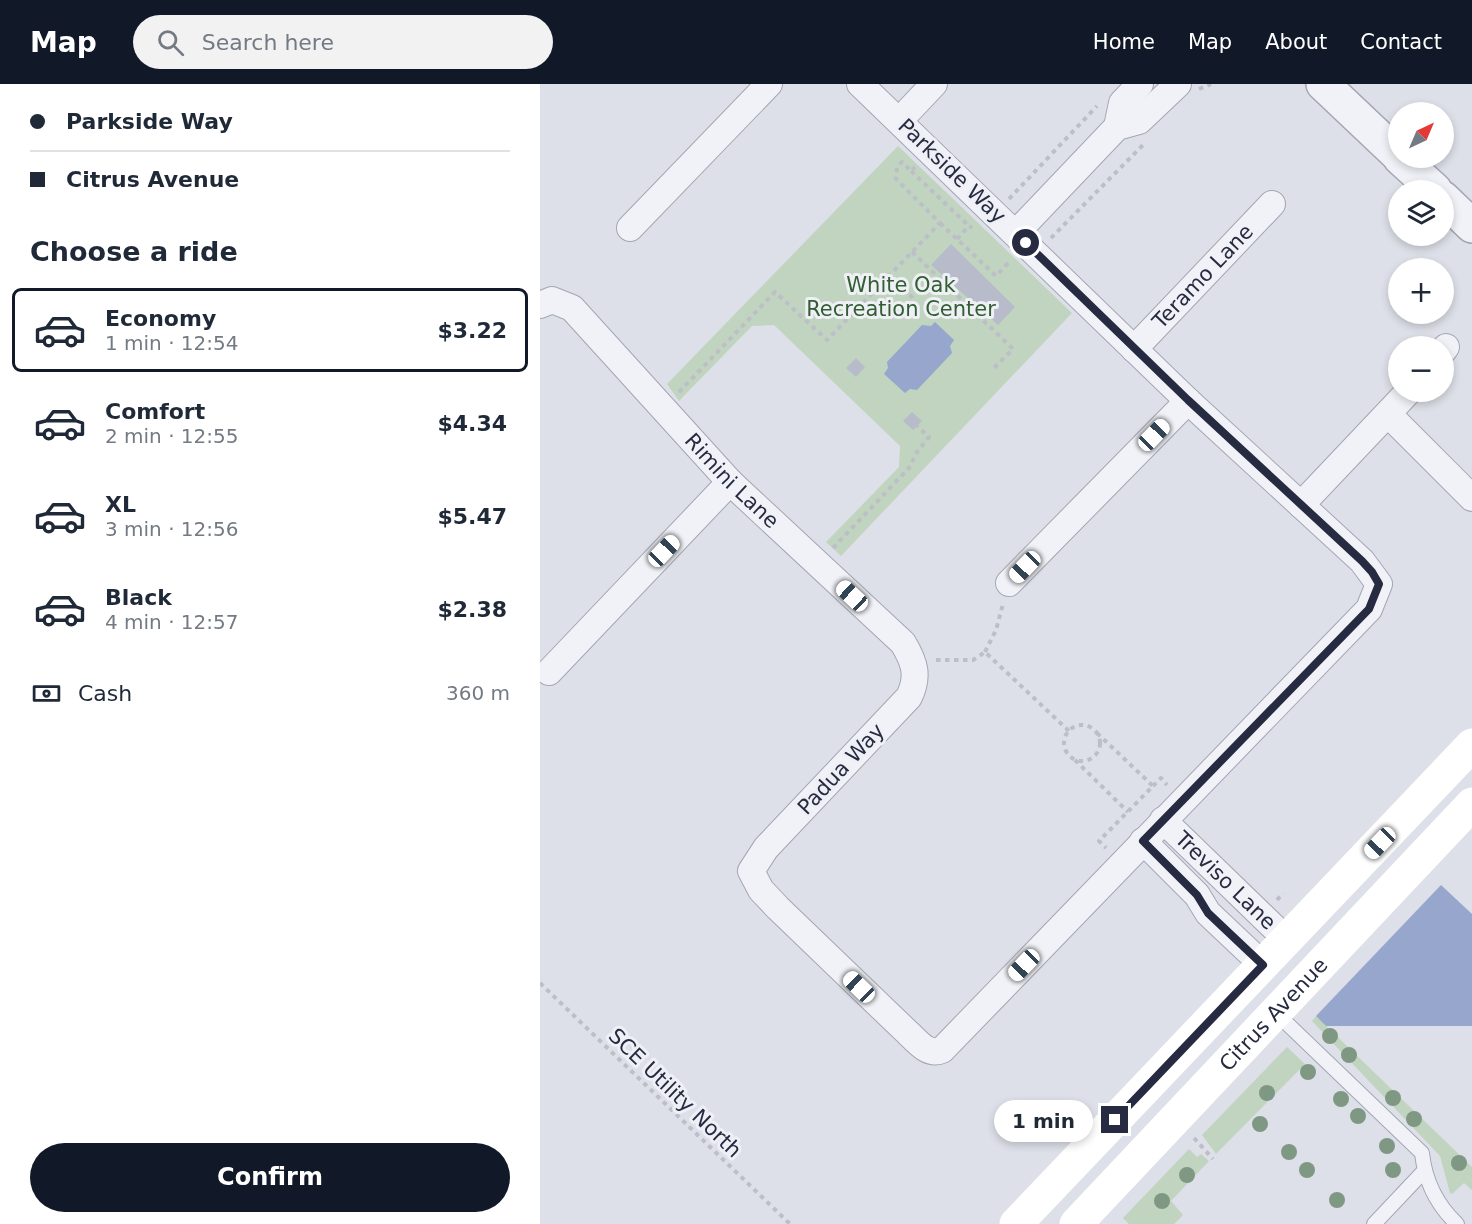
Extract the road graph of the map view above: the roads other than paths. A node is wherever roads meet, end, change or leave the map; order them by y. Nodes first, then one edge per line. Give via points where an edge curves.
1 (770, 84) edge
2 (860, 84) edge
3 (934, 84) edge
4 (1140, 84) edge
5 (1178, 84) edge
6 (1323, 84) edge
7 (899, 121) junction
8 (1117, 127) junction
9 (1388, 146) edge
10 (1412, 168) edge
11 (1424, 180) edge
12 (1272, 204) dead end
13 (1454, 209) edge
14 (1472, 226) edge
15 (630, 228) dead end
16 (1016, 233) junction
17 (546, 302) edge
18 (1134, 349) junction
19 (1188, 400) junction
20 (1399, 402) edge
21 (1388, 414) junction
22 (730, 482) junction
23 (1472, 498) edge
24 (1301, 505) junction
25 (1009, 583) road end
26 (914, 661) joint
27 (549, 672) dead end
28 (1472, 745) edge
29 (1472, 804) edge
30 (1163, 820) junction
31 (1143, 841) junction
32 (1208, 884) junction
33 (1287, 940) junction
34 (1263, 965) junction
35 (1275, 1012) junction
36 (1424, 1171) junction
37 (1085, 1221) edge
38 (1016, 1224) edge
39 (1374, 1224) edge
40 (1457, 1224) edge

1 - 15 street
2 - 7 street, Parkside Way
3 - 7 street
4 - 8 street via 1122,103
5 - 8 street via 1139,121
6 - 9 street
7 - 16 street, Parkside Way
8 - 16 street
10 - 11 street
12 - 18 street, Teramo Lane
13 - 14 street
16 - 18 street, Parkside Way
17 - 22 street, Rimini Lane via 572,308
18 - 19 street, Parkside Way
19 - 24 street, Parkside Way
19 - 25 street
20 - 21 street
21 - 23 street
21 - 24 street
22 - 26 street, Rimini Lane via 903,643
22 - 27 street
24 - 30 street, Parkside Way via 1367,566 1379,584 1369,609
26 - 31 street, Padua Way via 916,682 909,697 766,848 751,871 761,890 778,908 928,1050 936,1052 958,1034
28 - 33 main road, Citrus Avenue
29 - 35 main road, Citrus Avenue
30 - 31 street
30 - 32 street, Treviso Lane
31 - 32 street, Treviso Lane
32 - 33 street, Treviso Lane
32 - 34 street, Treviso Lane via 1208,913
33 - 34 main road, Citrus Avenue
34 - 38 main road, Citrus Avenue
35 - 36 lane via 1422,1152
35 - 37 main road, Citrus Avenue
36 - 39 lane
36 - 40 lane via 1442,1209

